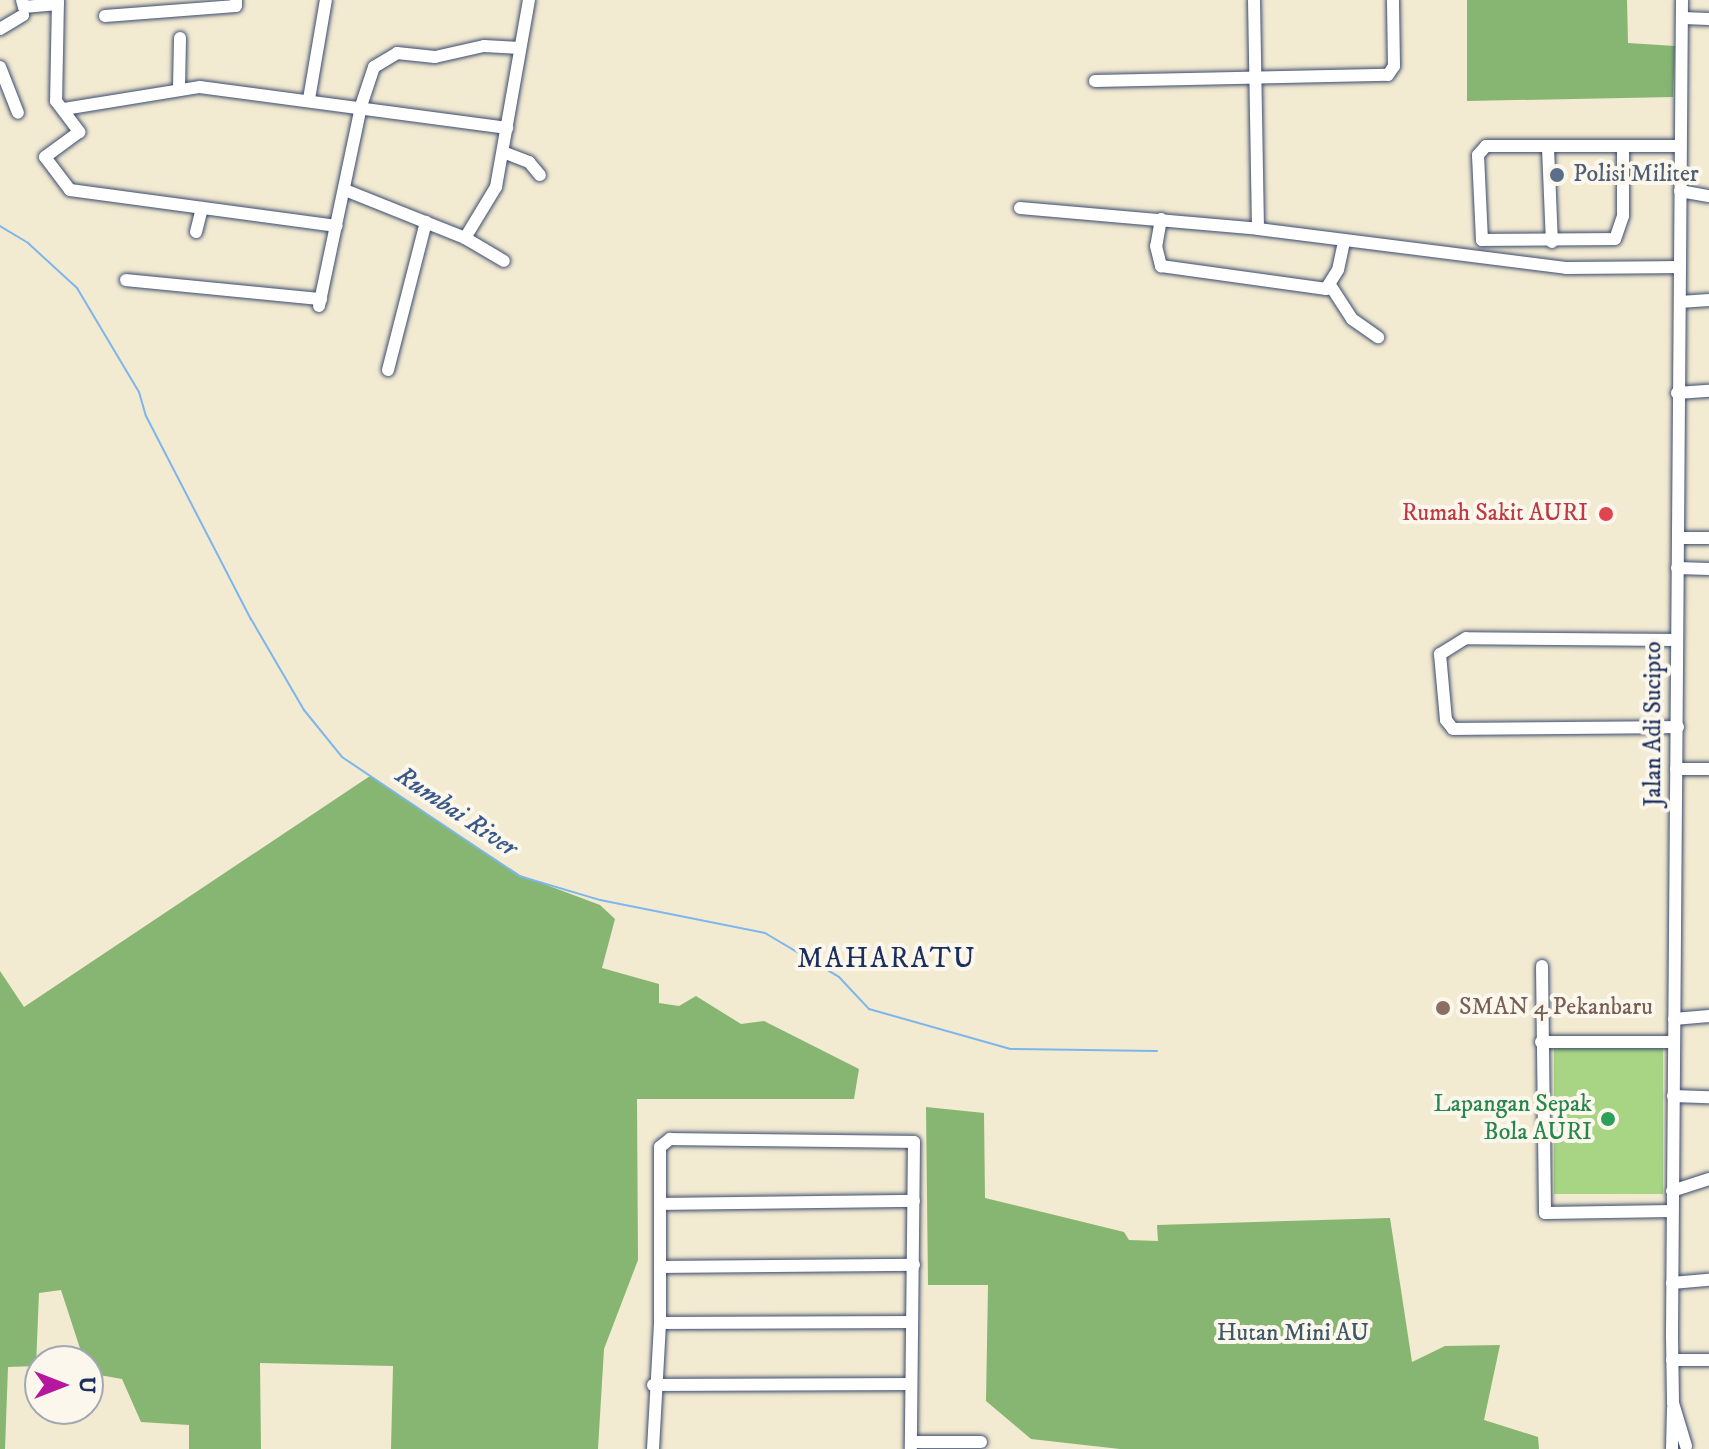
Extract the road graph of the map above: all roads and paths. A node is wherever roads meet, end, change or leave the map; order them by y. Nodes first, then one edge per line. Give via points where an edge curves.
1 (22, 0) edge
2 (236, 0) edge
3 (326, 0) edge
4 (529, 0) edge
5 (1254, 0) edge
6 (1393, 0) edge
7 (1682, 0) edge
8 (58, 2) edge
9 (23, 15) dead end
10 (105, 16) dead end
11 (1682, 18) junction
12 (1709, 19) edge
13 (0, 29) edge
14 (180, 38) dead end
15 (520, 48) junction
16 (0, 67) edge
17 (1256, 80) junction
18 (1095, 81) dead end
19 (179, 87) junction
20 (309, 99) junction
21 (361, 106) junction
22 (64, 109) junction
23 (18, 113) dead end
24 (507, 128) junction
25 (1680, 146) junction
26 (1623, 147) junction
27 (1548, 148) junction
28 (503, 152) junction
29 (540, 175) dead end
30 (345, 190) junction
31 (1680, 191) junction
32 (1709, 196) edge
33 (202, 208) junction
34 (1020, 208) dead end
35 (1161, 219) junction
36 (426, 222) junction
37 (337, 226) junction
38 (1258, 229) junction
39 (196, 232) dead end
40 (465, 238) junction
41 (1344, 242) junction
42 (1552, 242) junction
43 (504, 261) dead end
44 (1680, 267) junction
45 (126, 280) dead end
46 (1330, 285) junction
47 (1709, 300) edge
48 (1680, 302) junction
49 (1378, 337) dead end
50 (388, 370) dead end
51 (1709, 391) edge
52 (1677, 393) junction
53 (1678, 538) junction
54 (1709, 538) edge
55 (1677, 568) junction
56 (1709, 569) edge
57 (1677, 640) junction
58 (1678, 727) junction
59 (1676, 769) junction
60 (1709, 769) edge
61 (1542, 966) dead end
62 (1709, 1016) edge
63 (1674, 1019) junction
64 (1541, 1042) junction
65 (1674, 1042) junction
66 (1673, 1096) junction
67 (1709, 1097) edge
68 (1709, 1179) edge
69 (1672, 1191) junction
70 (914, 1201) junction
71 (663, 1204) junction
72 (1672, 1211) junction
73 (914, 1265) junction
74 (662, 1267) junction
75 (1709, 1280) edge
76 (1672, 1283) junction
77 (911, 1322) junction
78 (660, 1323) junction
79 (1672, 1360) junction
80 (1709, 1360) edge
81 (911, 1384) junction
82 (653, 1385) junction
83 (1673, 1403) junction
84 (981, 1442) dead end
85 (911, 1446) edge
86 (1687, 1448) edge
87 (653, 1449) edge
88 (1672, 1449) edge

1 - 8 street via 24,7
2 - 10 street via 236,6
3 - 20 street
4 - 15 street
5 - 17 street
6 - 17 street via 1394,66 1388,75
7 - 11 street, Jalan Adi Sucipto
8 - 22 street via 56,101
9 - 13 street
11 - 12 street
11 - 25 street, Jalan Adi Sucipto
14 - 19 street
15 - 21 street via 484,46 435,57 397,53 371,71
15 - 24 street
16 - 23 street
17 - 18 street
17 - 38 street
19 - 20 street
19 - 22 street
20 - 21 street
21 - 24 street
21 - 30 street
22 - 33 street via 79,132 45,157 70,190
24 - 28 street
25 - 26 street
25 - 31 street, Jalan Adi Sucipto
26 - 27 street
26 - 42 street via 1621,231 1615,239
27 - 42 street
27 - 42 street via 1494,145 1479,151 1479,230 1482,240 1490,243
28 - 29 street via 529,162
28 - 40 street via 496,187
30 - 36 street
30 - 37 street
31 - 32 street
31 - 44 street, Jalan Adi Sucipto
33 - 37 street
33 - 39 street
34 - 35 street
35 - 38 street
35 - 46 street via 1156,246 1161,266 1326,289
36 - 40 street
36 - 50 street
37 - 45 street via 320,302
38 - 41 street
40 - 43 street
41 - 44 street via 1566,268
41 - 46 street
44 - 48 street, Jalan Adi Sucipto
46 - 49 street via 1352,319
47 - 48 street
48 - 52 street, Jalan Adi Sucipto
51 - 52 street
52 - 53 street, Jalan Adi Sucipto
53 - 54 street
53 - 55 street, Jalan Adi Sucipto
55 - 56 street
55 - 57 street, Jalan Adi Sucipto
57 - 58 street, Jalan Adi Sucipto
57 - 58 street via 1466,638 1440,654 1446,720 1453,729
58 - 59 street, Jalan Adi Sucipto
59 - 60 street
59 - 63 street, Jalan Adi Sucipto
61 - 64 street
62 - 63 street
63 - 65 street, Jalan Adi Sucipto
64 - 65 street
64 - 72 street via 1545,1213
65 - 66 street, Jalan Adi Sucipto
66 - 67 street
66 - 69 street, Jalan Adi Sucipto
68 - 69 street
69 - 72 street, Jalan Adi Sucipto
70 - 71 street
70 - 71 street via 914,1142 670,1139 660,1147
70 - 73 street
71 - 74 street
72 - 76 street, Jalan Adi Sucipto
73 - 74 street
73 - 77 street
74 - 78 street
75 - 76 street
76 - 79 street, Jalan Adi Sucipto
77 - 78 street
77 - 81 street
78 - 82 street
79 - 80 street
79 - 83 street, Jalan Adi Sucipto
81 - 82 street
81 - 85 street
82 - 87 street
83 - 86 street, Jalan Adi Sucipto
83 - 88 street
84 - 85 street
86 - 88 street

